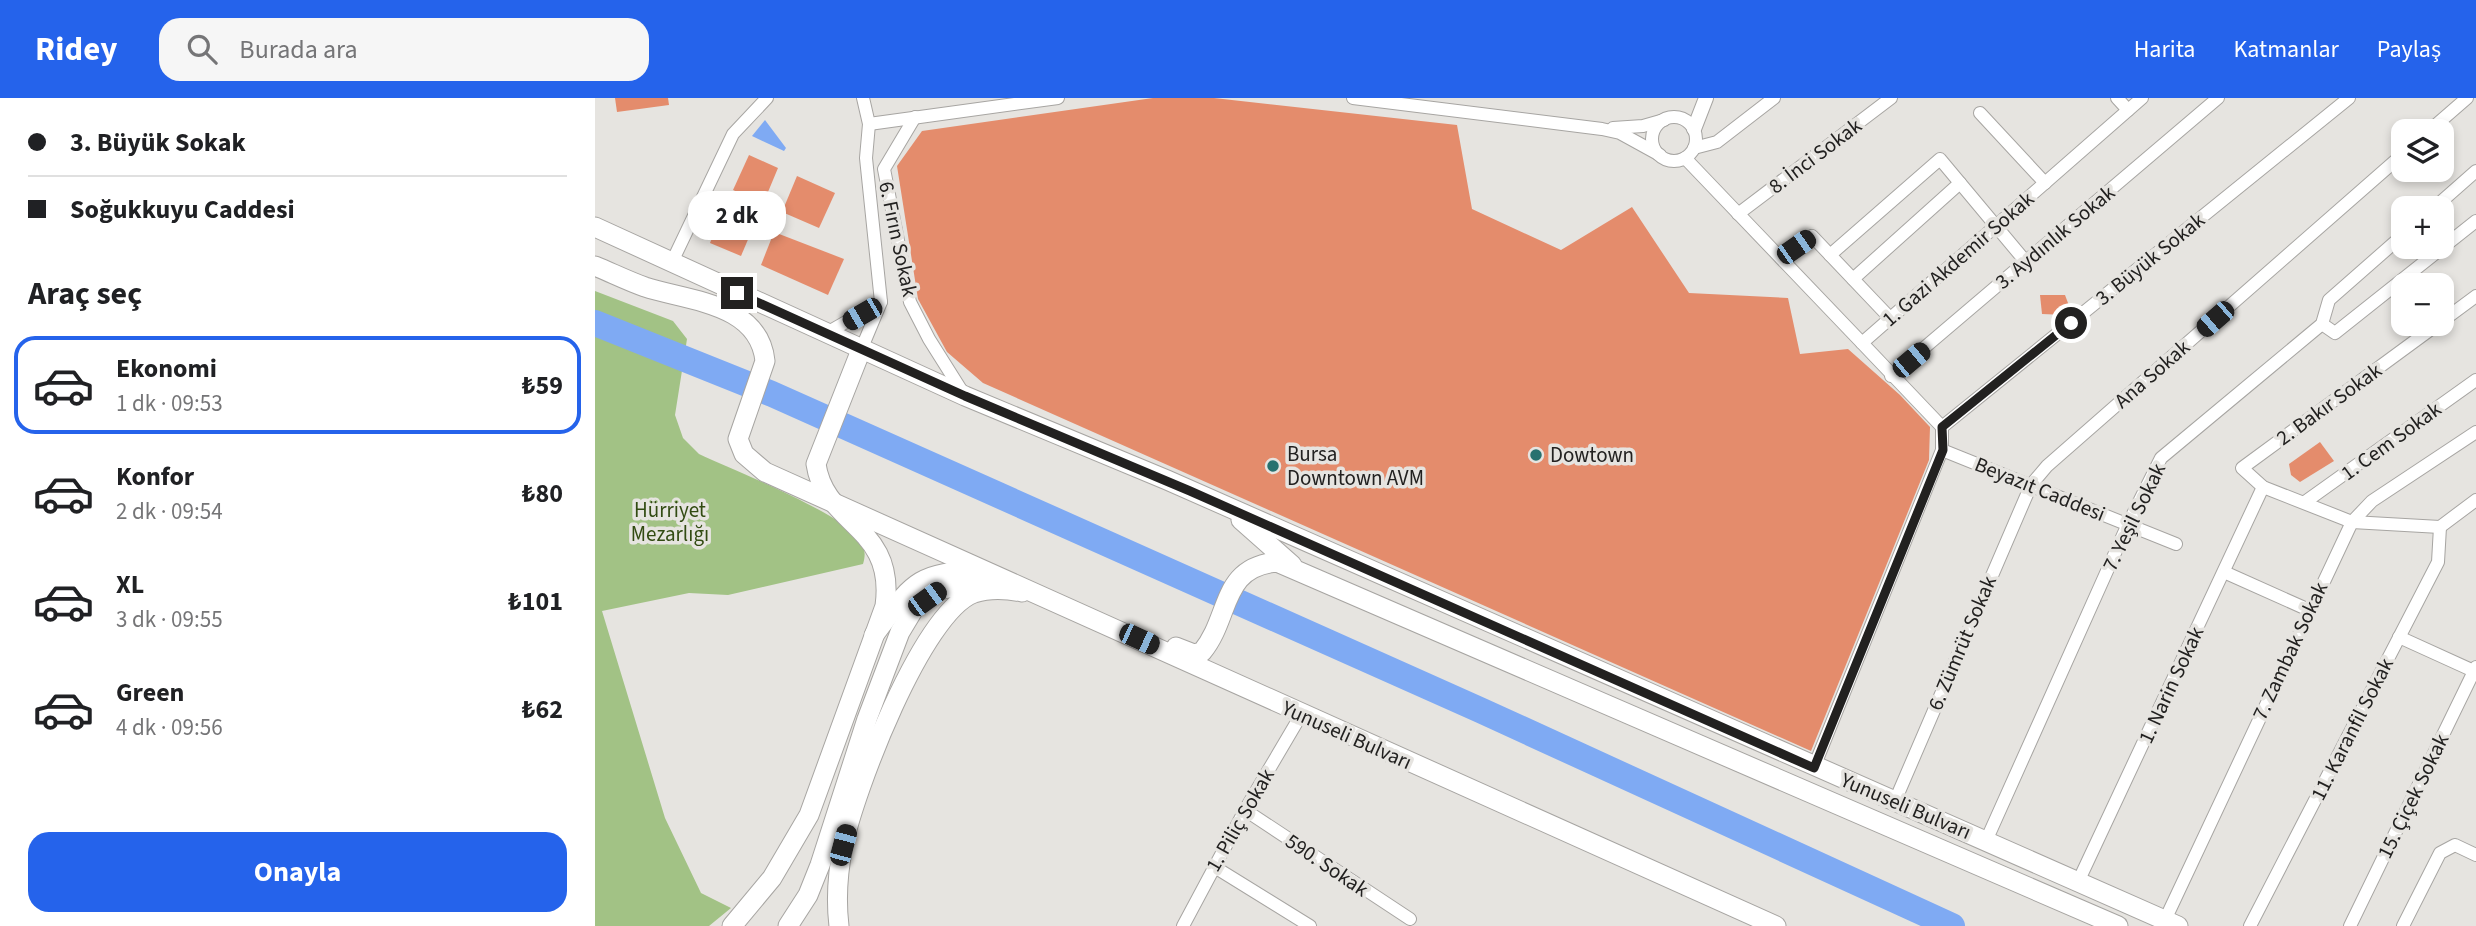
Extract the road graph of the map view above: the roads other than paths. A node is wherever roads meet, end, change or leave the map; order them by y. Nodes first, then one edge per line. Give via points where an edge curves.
1 (767, 98) edge
2 (863, 98) edge
3 (1058, 98) edge
4 (1353, 98) edge
5 (1706, 98) edge
6 (1774, 98) edge
7 (1891, 98) edge
8 (2117, 98) edge
9 (2142, 98) edge
10 (2218, 98) edge
11 (2349, 98) edge
12 (2467, 98) edge
13 (2128, 110) junction
14 (1980, 113) dead end
15 (915, 117) junction
16 (2443, 119) edge
17 (1664, 120) junction
18 (869, 124) junction
19 (1602, 129) junction
20 (1693, 129) junction
21 (1689, 153) junction
22 (1660, 155) junction
23 (2391, 165) edge
24 (2476, 172) edge
25 (1960, 183) junction
26 (2045, 183) junction
27 (2448, 196) edge
28 (1738, 214) junction
29 (2476, 221) edge
30 (1996, 226) junction
31 (595, 227) edge
32 (2391, 246) edge
33 (1830, 255) junction
34 (1781, 258) junction
35 (672, 262) junction
36 (2026, 262) junction
37 (595, 266) edge
38 (1853, 279) junction
39 (2476, 296) edge
40 (881, 302) junction
41 (2454, 312) edge
42 (1890, 318) junction
43 (2322, 324) junction
44 (825, 334) junction
45 (2422, 336) edge
46 (1861, 343) junction
47 (861, 350) junction
48 (1891, 376) junction
49 (2476, 380) edge
50 (965, 396) junction
51 (1942, 427) junction
52 (2476, 432) edge
53 (1943, 450) junction
54 (2031, 485) junction
55 (2263, 487) junction
56 (2476, 500) edge
57 (1214, 501) junction
58 (832, 502) junction
59 (2305, 502) junction
60 (2352, 522) junction
61 (2128, 524) junction
62 (2440, 527) junction
63 (2176, 544) dead end
64 (1295, 568) junction
65 (989, 571) junction
66 (2224, 572) junction
67 (1018, 584) junction
68 (1047, 596) junction
69 (2309, 610) junction
70 (874, 635) junction
71 (2399, 637) junction
72 (2475, 670) edge
73 (1301, 715) junction
74 (1814, 768) junction
75 (1895, 801) junction
76 (1245, 810) junction
77 (1986, 841) junction
78 (2475, 851) edge
79 (1213, 866) junction
80 (2078, 882) junction
81 (1410, 919) dead end
82 (2171, 923) edge
83 (1187, 924) edge
84 (732, 926) edge
85 (788, 926) edge
86 (839, 926) edge
87 (1310, 926) edge
88 (1776, 926) edge
89 (2118, 926) edge
90 (2250, 926) edge
91 (2350, 926) edge
92 (2403, 926) edge

1 - 35 street via 733,134
2 - 18 street, 6. Fırın Sokak
3 - 15 street
4 - 19 street
5 - 20 street
6 - 21 street via 1717,142
7 - 28 street, 8. İnci Sokak
8 - 13 street
9 - 13 street, 1. Gazi Akdemir Sokak
10 - 36 street, 3. Aydınlık Sokak
11 - 51 street, 3. Büyük Sokak
12 - 16 street
13 - 26 street, 1. Gazi Akdemir Sokak
14 - 26 street
15 - 18 street
15 - 50 street, 6. Fırın Sokak via 884,169 910,302
17 - 19 street
17 - 20 street via 1684,119
17 - 22 street via 1653,136
18 - 40 street, 6. Fırın Sokak via 866,158
19 - 22 street via 1620,133
20 - 21 street
21 - 22 street via 1671,160
21 - 28 street
23 - 54 street, Ana Sokak via 2047,466
24 - 27 street
25 - 30 street
25 - 33 street via 1940,159
25 - 38 street
26 - 30 street, 1. Gazi Akdemir Sokak
28 - 34 street
29 - 43 street via 2335,333
30 - 36 street
30 - 42 street, 1. Gazi Akdemir Sokak
31 - 35 main road, Yunuseli Bulvarı
32 - 43 street, 7. Yeşil Sokak via 2329,300
33 - 34 street via 1812,236
33 - 38 street
34 - 46 street
35 - 44 main road, Yunuseli Bulvarı
36 - 48 street, 3. Aydınlık Sokak
37 - 58 main road via 742,319 764,348 763,372 738,439 744,454 768,473
38 - 42 street
39 - 41 street, 2. Bakır Sokak
40 - 44 street
40 - 47 street, 6. Fırın Sokak
42 - 46 street, 1. Gazi Akdemir Sokak
43 - 61 street, 7. Yeşil Sokak via 2161,458
44 - 47 main road, Yunuseli Bulvarı
45 - 55 street, 2. Bakır Sokak via 2242,468
46 - 48 street, 1. Gazi Akdemir Sokak
47 - 50 main road, Yunuseli Bulvarı
47 - 58 main road via 816,464 818,478
48 - 51 street, 1. Gazi Akdemir Sokak
49 - 59 street, 1. Cem Sokak
50 - 57 main road, Yunuseli Bulvarı
51 - 53 street
52 - 60 street, 7. Zambak Sokak via 2372,501
53 - 54 street, Beyazıt Caddesi
53 - 74 street
54 - 61 street, Beyazıt Caddesi
54 - 75 street, 6. Zümrüt Sokak
55 - 59 street
55 - 66 street, 1. Narin Sokak
56 - 62 street
57 - 64 main road
57 - 74 main road, Yunuseli Bulvarı
58 - 65 main road
58 - 70 main road via 867,535 883,566 888,583
59 - 60 street
60 - 62 street
60 - 69 street, 7. Zambak Sokak
61 - 63 street, Beyazıt Caddesi
61 - 77 street, 7. Yeşil Sokak
62 - 71 street, 11. Karanfil Sokak via 2438,562
64 - 65 main road via 1261,563 1238,576 1202,652 1194,654 1050,585
64 - 89 main road, Yunuseli Bulvarı
65 - 67 main road
65 - 70 main road via 944,571 919,582
66 - 69 street
66 - 80 street, 1. Narin Sokak
67 - 68 main road
67 - 85 main road via 963,583 939,590 915,607 887,664 808,895
68 - 73 main road, Yunuseli Bulvarı
68 - 86 main road via 1003,589 973,593 935,627 898,698 851,817 839,874
69 - 82 street, 7. Zambak Sokak
70 - 84 main road via 809,815 772,878
71 - 72 street
71 - 90 street, 11. Karanfil Sokak
72 - 91 street, 15. Çiçek Sokak
73 - 76 street, 1. Piliç Sokak
73 - 88 main road, Yunuseli Bulvarı
74 - 75 main road, Yunuseli Bulvarı
75 - 77 main road, Yunuseli Bulvarı
76 - 79 street, 1. Piliç Sokak
76 - 81 street, 590. Sokak
77 - 80 main road, Yunuseli Bulvarı
78 - 92 street via 2455,845 2440,853
79 - 83 street, 1. Piliç Sokak
79 - 87 street
80 - 82 main road, Yunuseli Bulvarı

